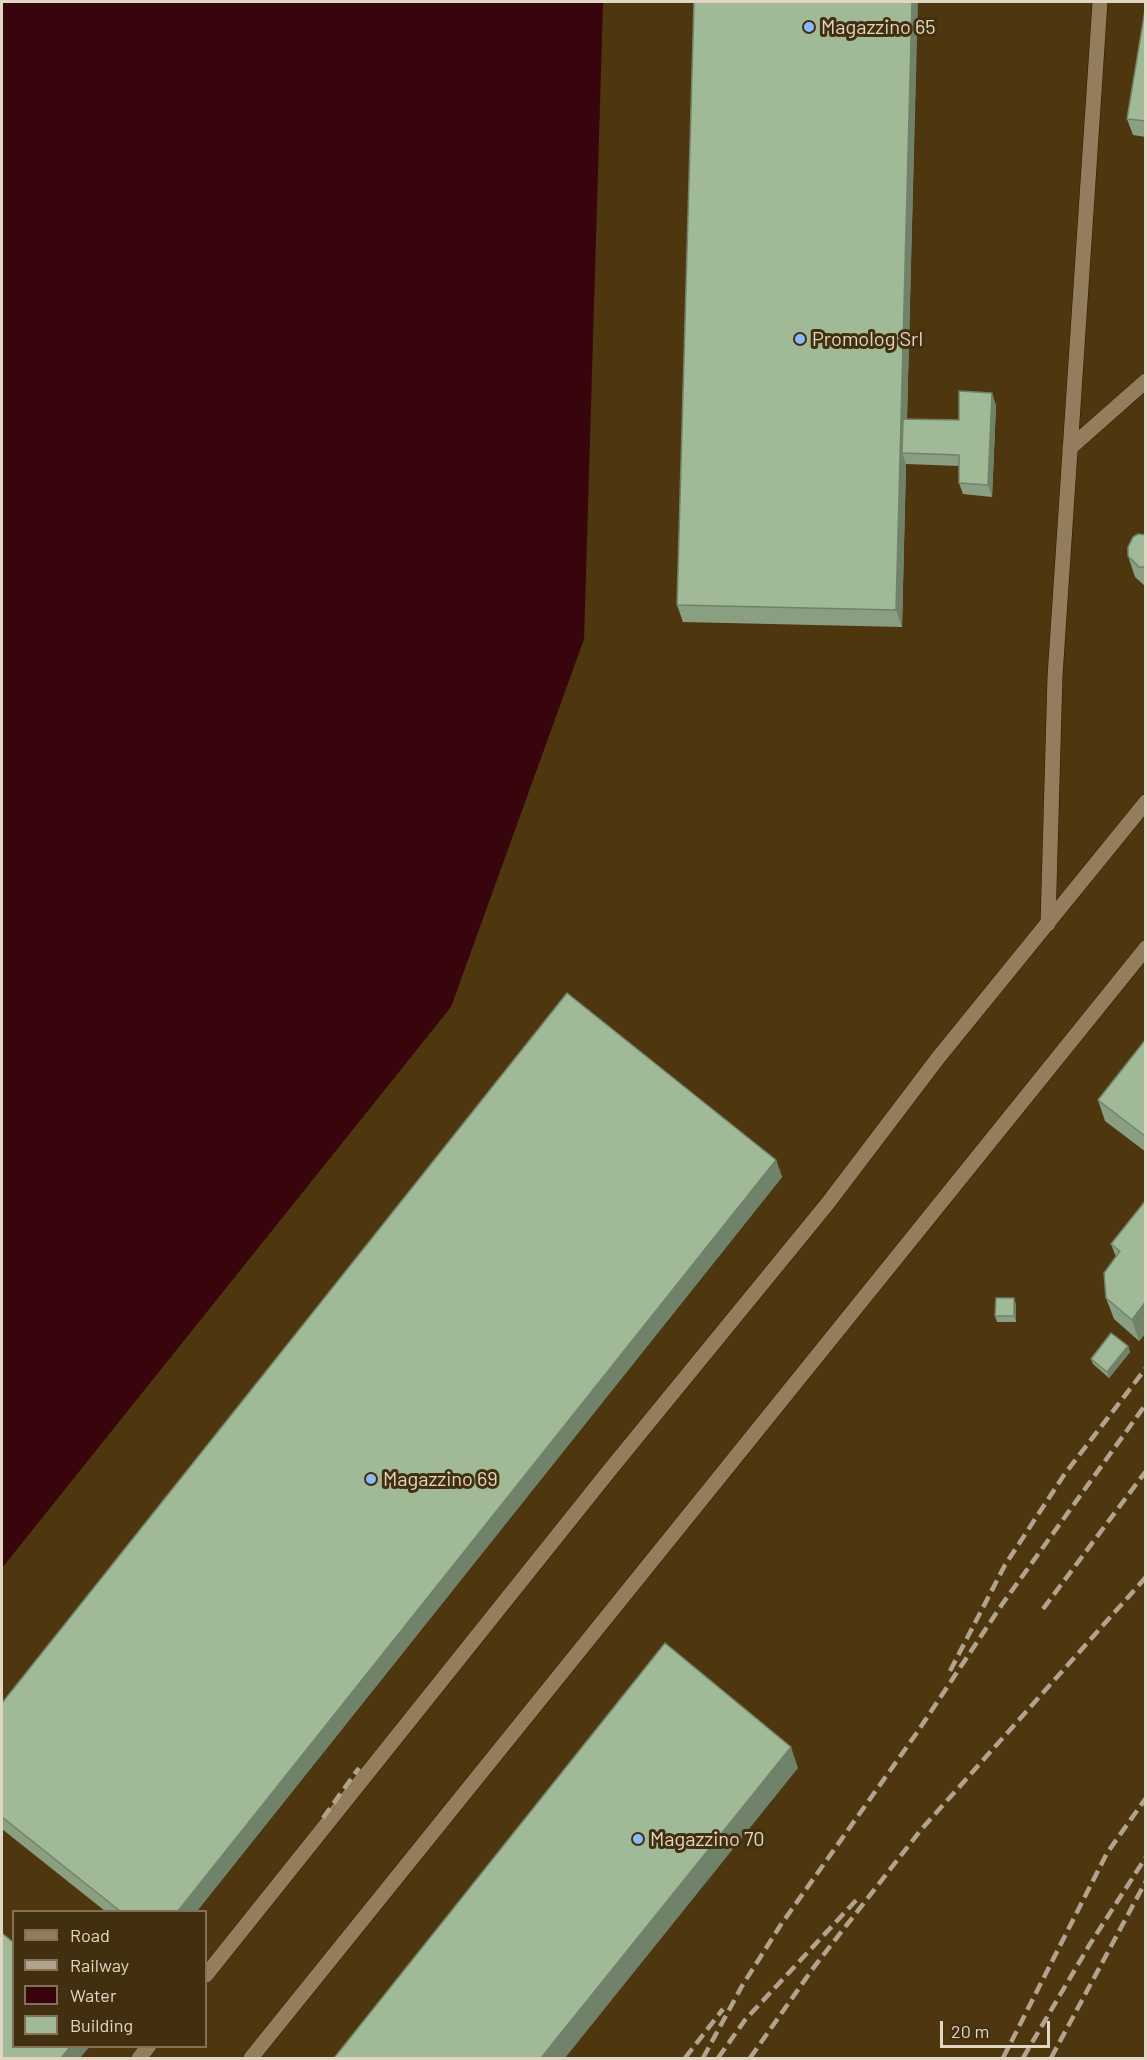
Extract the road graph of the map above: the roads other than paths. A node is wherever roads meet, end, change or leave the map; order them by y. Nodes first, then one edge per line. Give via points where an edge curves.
1 (1100, 2) edge
2 (1146, 381) edge
3 (1070, 448) junction
4 (1146, 802) edge
5 (1048, 924) junction
6 (1146, 948) edge
7 (207, 1975) edge
8 (251, 2058) edge

1 - 3 street
2 - 3 street
3 - 5 street via 1055,676
4 - 5 street
5 - 7 street
6 - 8 street

